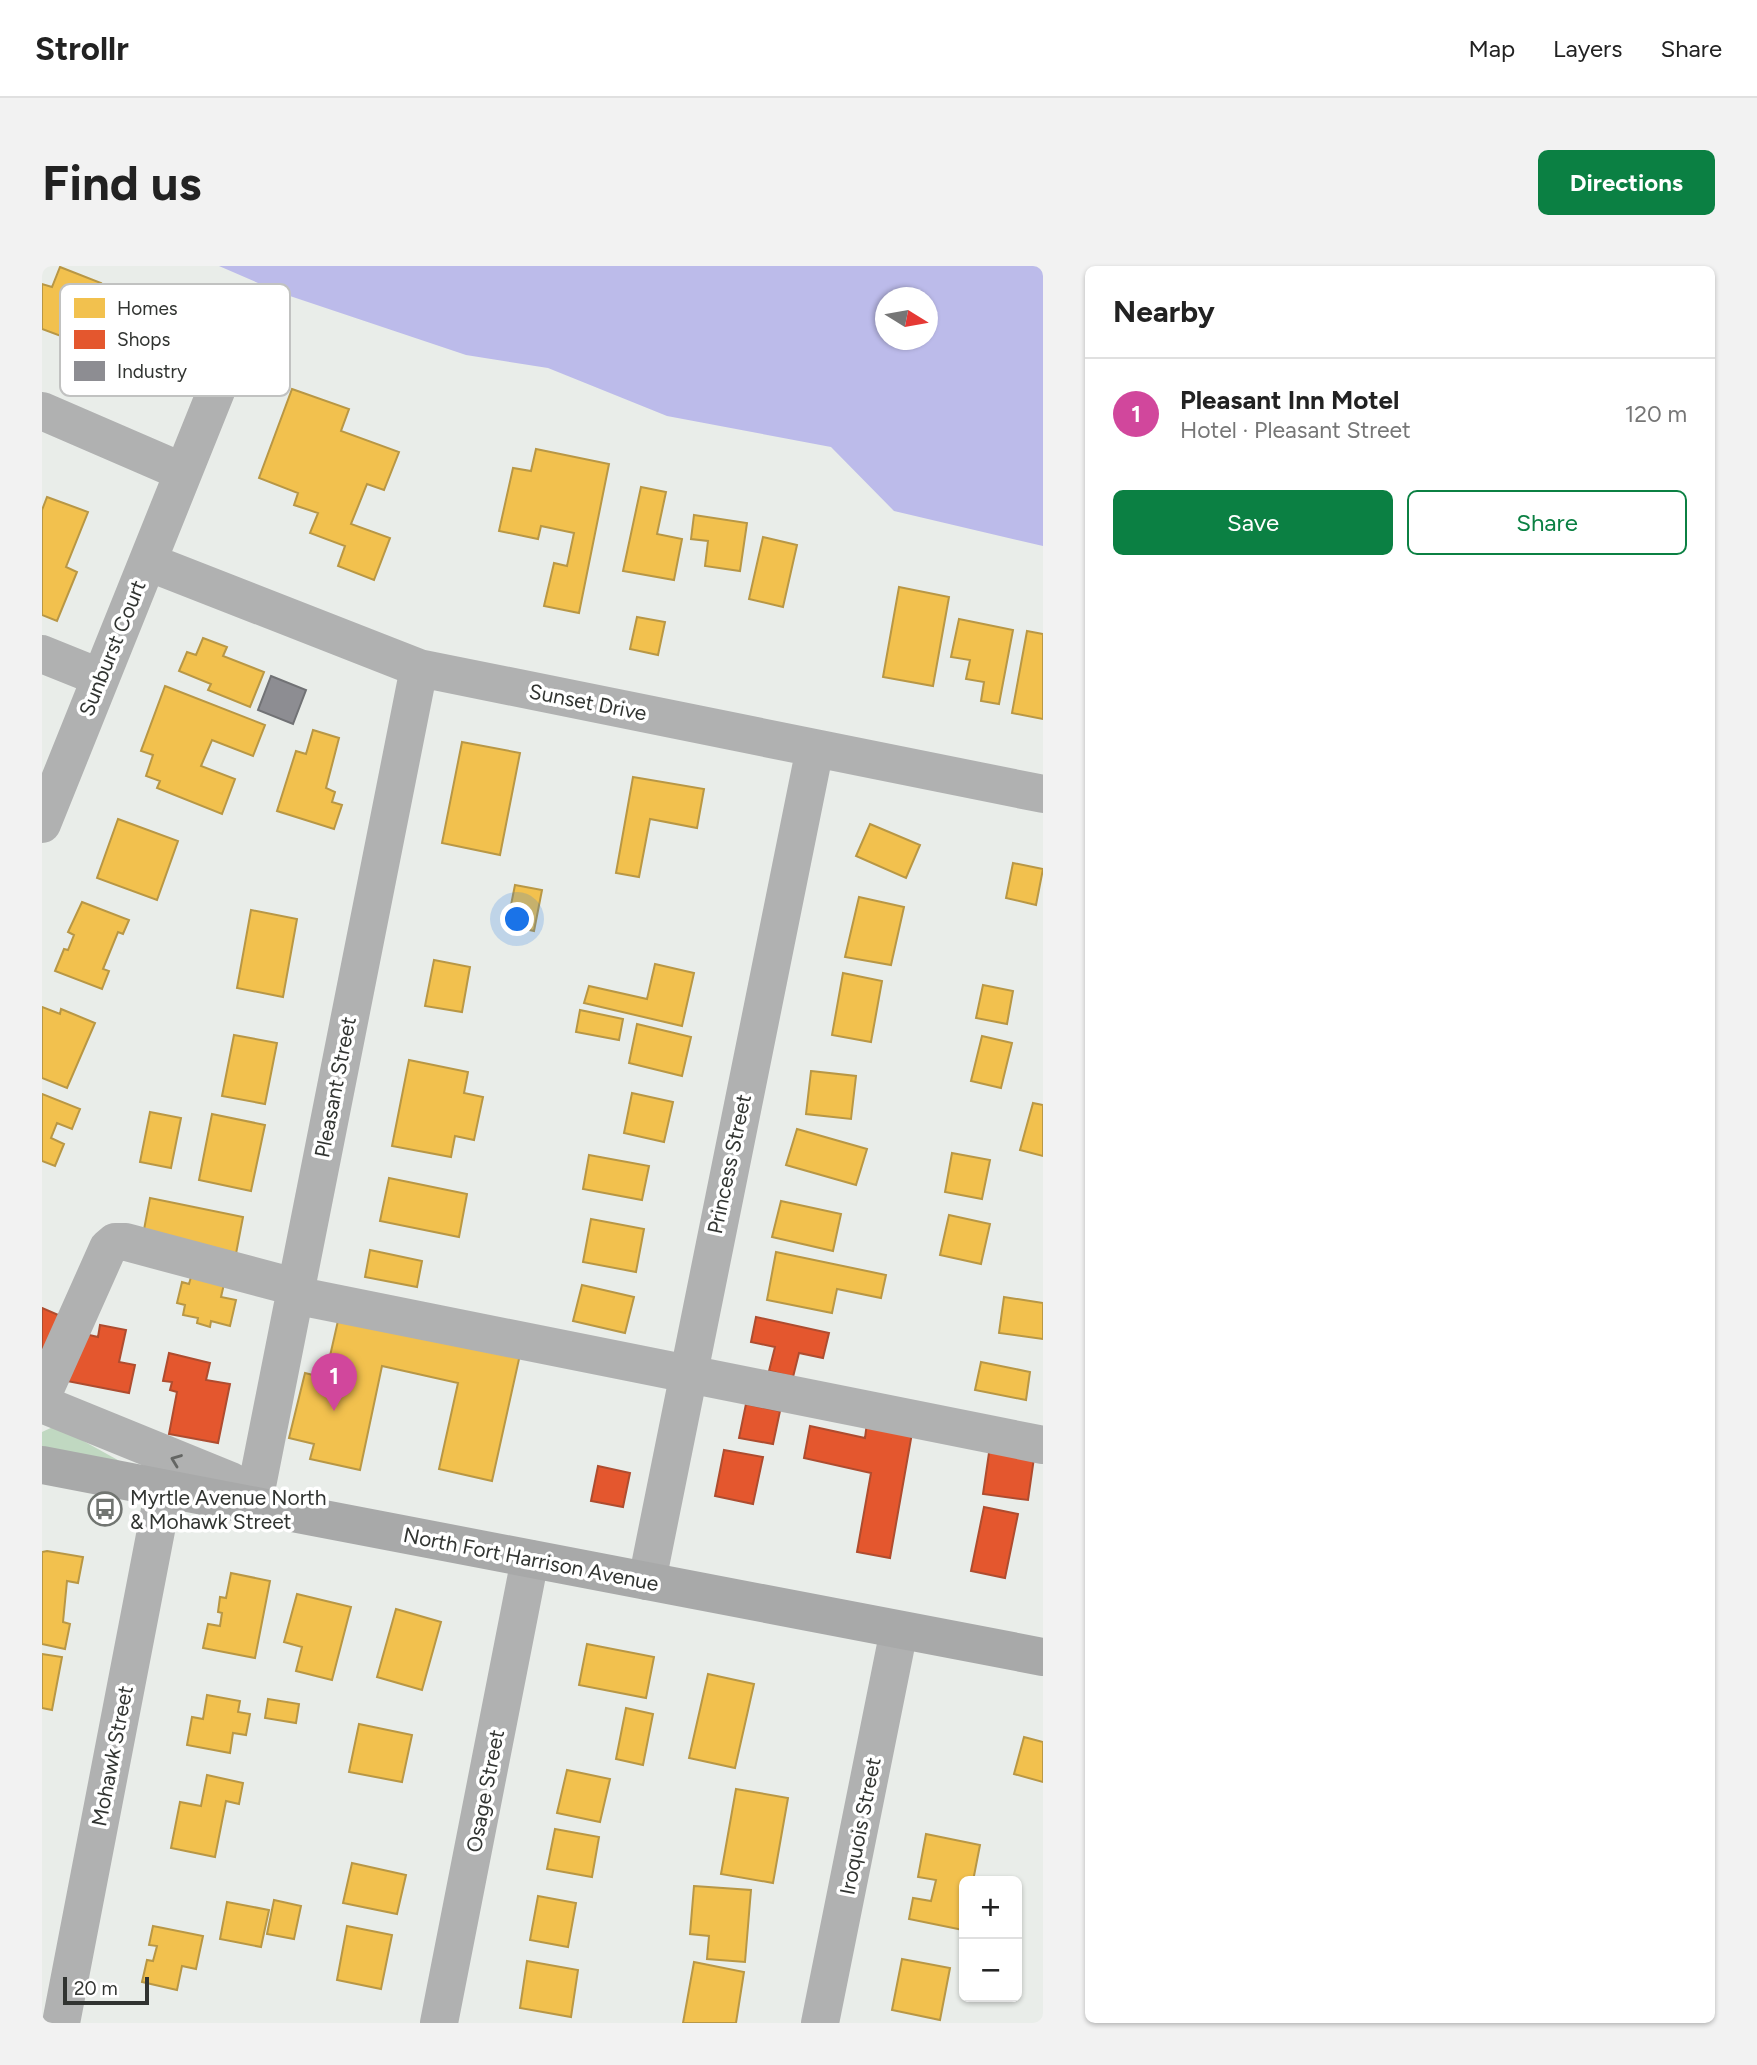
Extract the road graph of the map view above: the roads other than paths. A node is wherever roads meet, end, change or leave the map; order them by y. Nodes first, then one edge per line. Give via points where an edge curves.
1 (214, 396) edge
2 (42, 411) edge
3 (183, 472) junction
4 (148, 562) junction
5 (42, 654) edge
6 (419, 668) junction
7 (99, 677) junction
8 (815, 748) junction
9 (1043, 794) edge
10 (42, 824) edge
11 (295, 1291) junction
12 (687, 1372) junction
13 (42, 1396) edge
14 (42, 1404) edge
15 (1043, 1445) edge
16 (42, 1465) edge
17 (164, 1489) junction
18 (253, 1506) junction
19 (530, 1559) junction
20 (647, 1581) junction
21 (900, 1630) junction
22 (1043, 1657) edge
23 (61, 2023) edge
24 (439, 2023) edge
25 (820, 2023) edge

1 - 3 street, Sunburst Court
2 - 3 street
3 - 4 street, Sunburst Court
4 - 6 street, Sunset Drive
4 - 7 street, Sunburst Court
5 - 7 street
6 - 8 street, Sunset Drive
6 - 11 street, Pleasant Street
7 - 10 street, Sunburst Court
8 - 9 street, Sunset Drive
8 - 12 street, Princess Street
11 - 12 street
11 - 13 street via 116,1242 108,1248
11 - 18 street, Pleasant Street
12 - 15 street
12 - 20 street, Princess Street
18 -> 14 street via 231,1482
16 - 17 main road, North Fort Harrison Avenue
17 - 18 main road, North Fort Harrison Avenue
17 - 23 street, Mohawk Street
18 - 19 main road, North Fort Harrison Avenue
19 - 20 main road, North Fort Harrison Avenue
19 - 24 street, Osage Street
20 - 21 main road, North Fort Harrison Avenue
21 - 22 main road, North Fort Harrison Avenue
21 - 25 street, Iroquois Street

